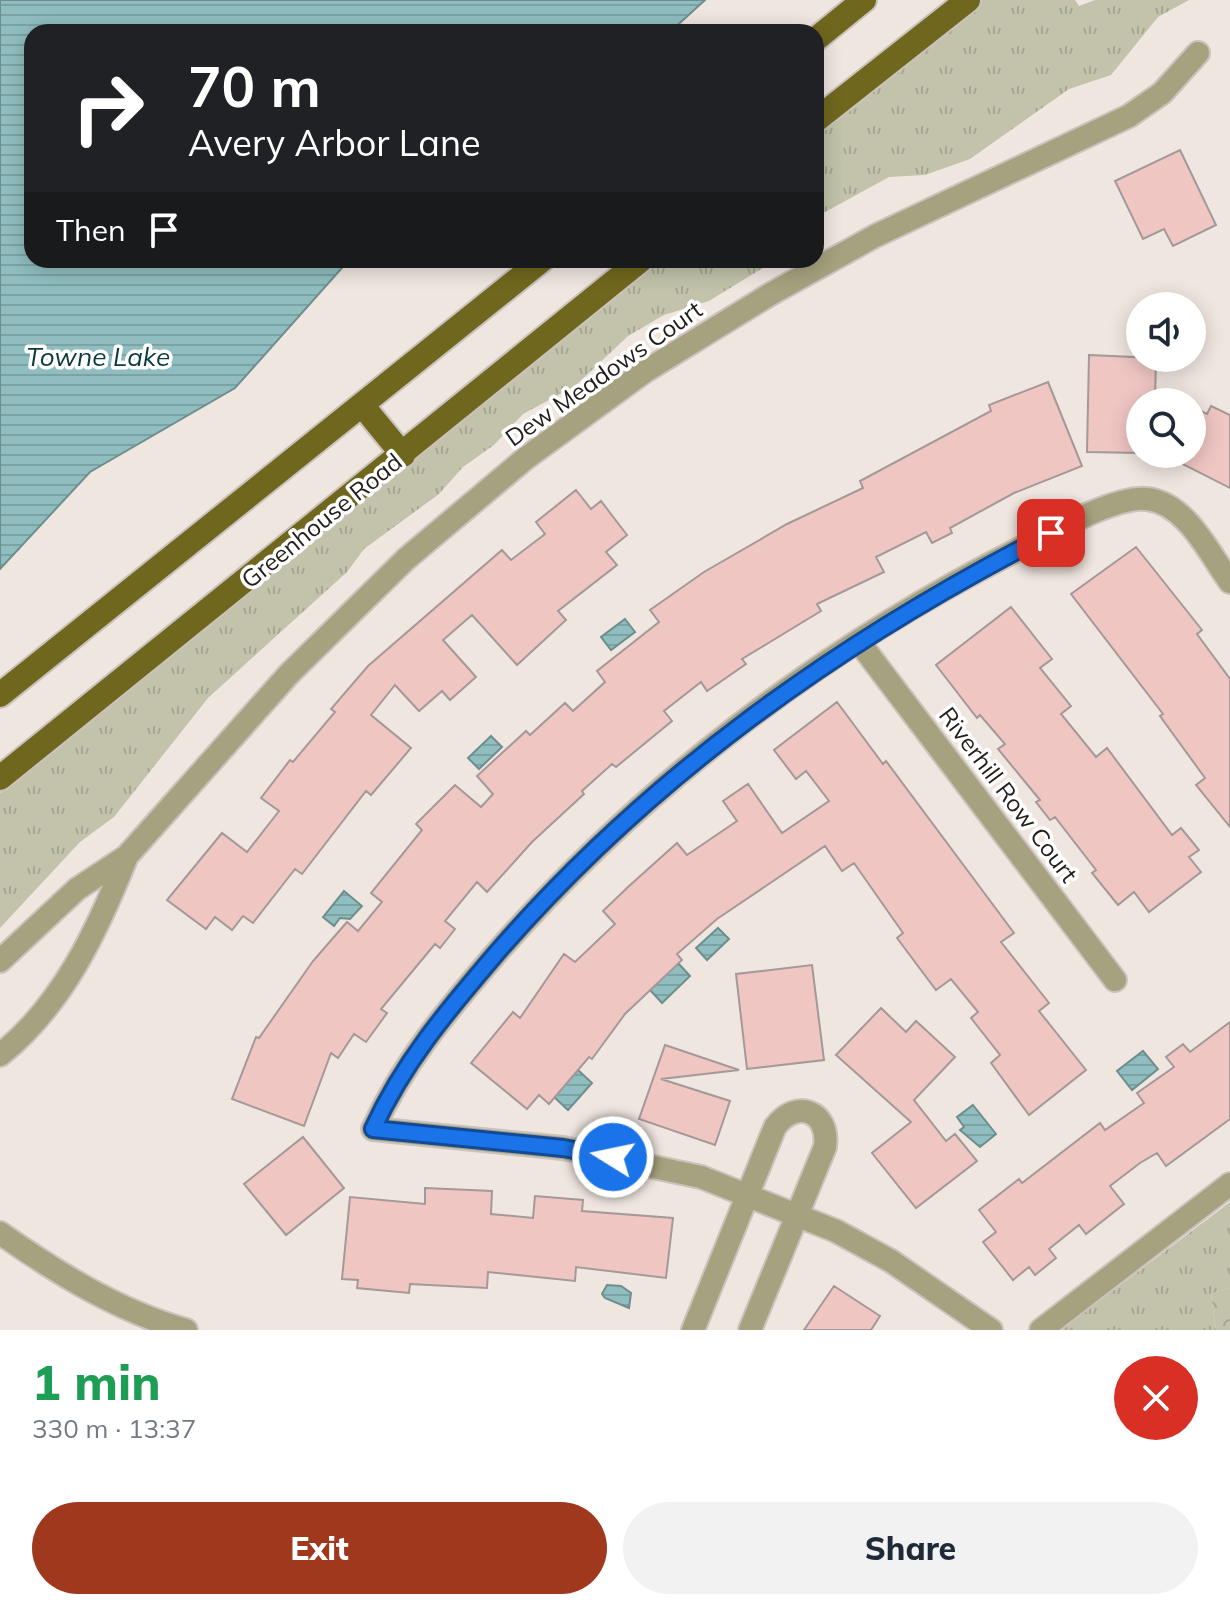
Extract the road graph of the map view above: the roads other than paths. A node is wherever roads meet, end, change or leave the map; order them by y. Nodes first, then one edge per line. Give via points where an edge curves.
1 (864, 0) edge
2 (968, 0) edge
3 (824, 32) edge
4 (1198, 53) dead end
5 (824, 114) edge
6 (824, 264) edge
7 (532, 268) edge
8 (631, 268) edge
9 (818, 268) edge
10 (362, 405) junction
11 (403, 455) junction
12 (1230, 582) edge
13 (859, 642) junction
14 (0, 695) edge
15 (0, 778) edge
16 (127, 856) junction
17 (0, 961) edge
18 (1115, 980) dead end
19 (0, 1055) edge
20 (1230, 1184) edge
21 (748, 1195) junction
22 (797, 1215) junction
23 (0, 1233) edge
24 (186, 1330) edge
25 (693, 1330) edge
26 (750, 1330) edge
27 (991, 1330) edge
28 (1041, 1330) edge

1 - 3 main road
2 - 5 main road
4 - 6 street, Dew Meadows Court via 1162,93 1129,116
7 - 10 main road
8 - 11 main road, Greenhouse Road
9 - 16 street, Dew Meadows Court via 644,372 526,458 406,559 289,674
10 - 11 main road
10 - 14 main road
11 - 15 main road, Greenhouse Road
12 - 13 street via 1182,516 1167,504 1148,499 1117,504 957,581
13 - 18 street, Riverhill Row Court
13 - 21 street via 712,745 609,834 532,912 419,1045 373,1129 578,1150 701,1177
16 - 17 street, Dew Meadows Court via 77,889
16 - 19 street, Dew Meadows Court via 64,987
20 - 28 street
21 - 22 street
21 - 22 street via 784,1115 797,1110 811,1113 827,1133
21 - 25 street
22 - 26 street
22 - 27 street via 891,1261
23 - 24 street via 112,1301

